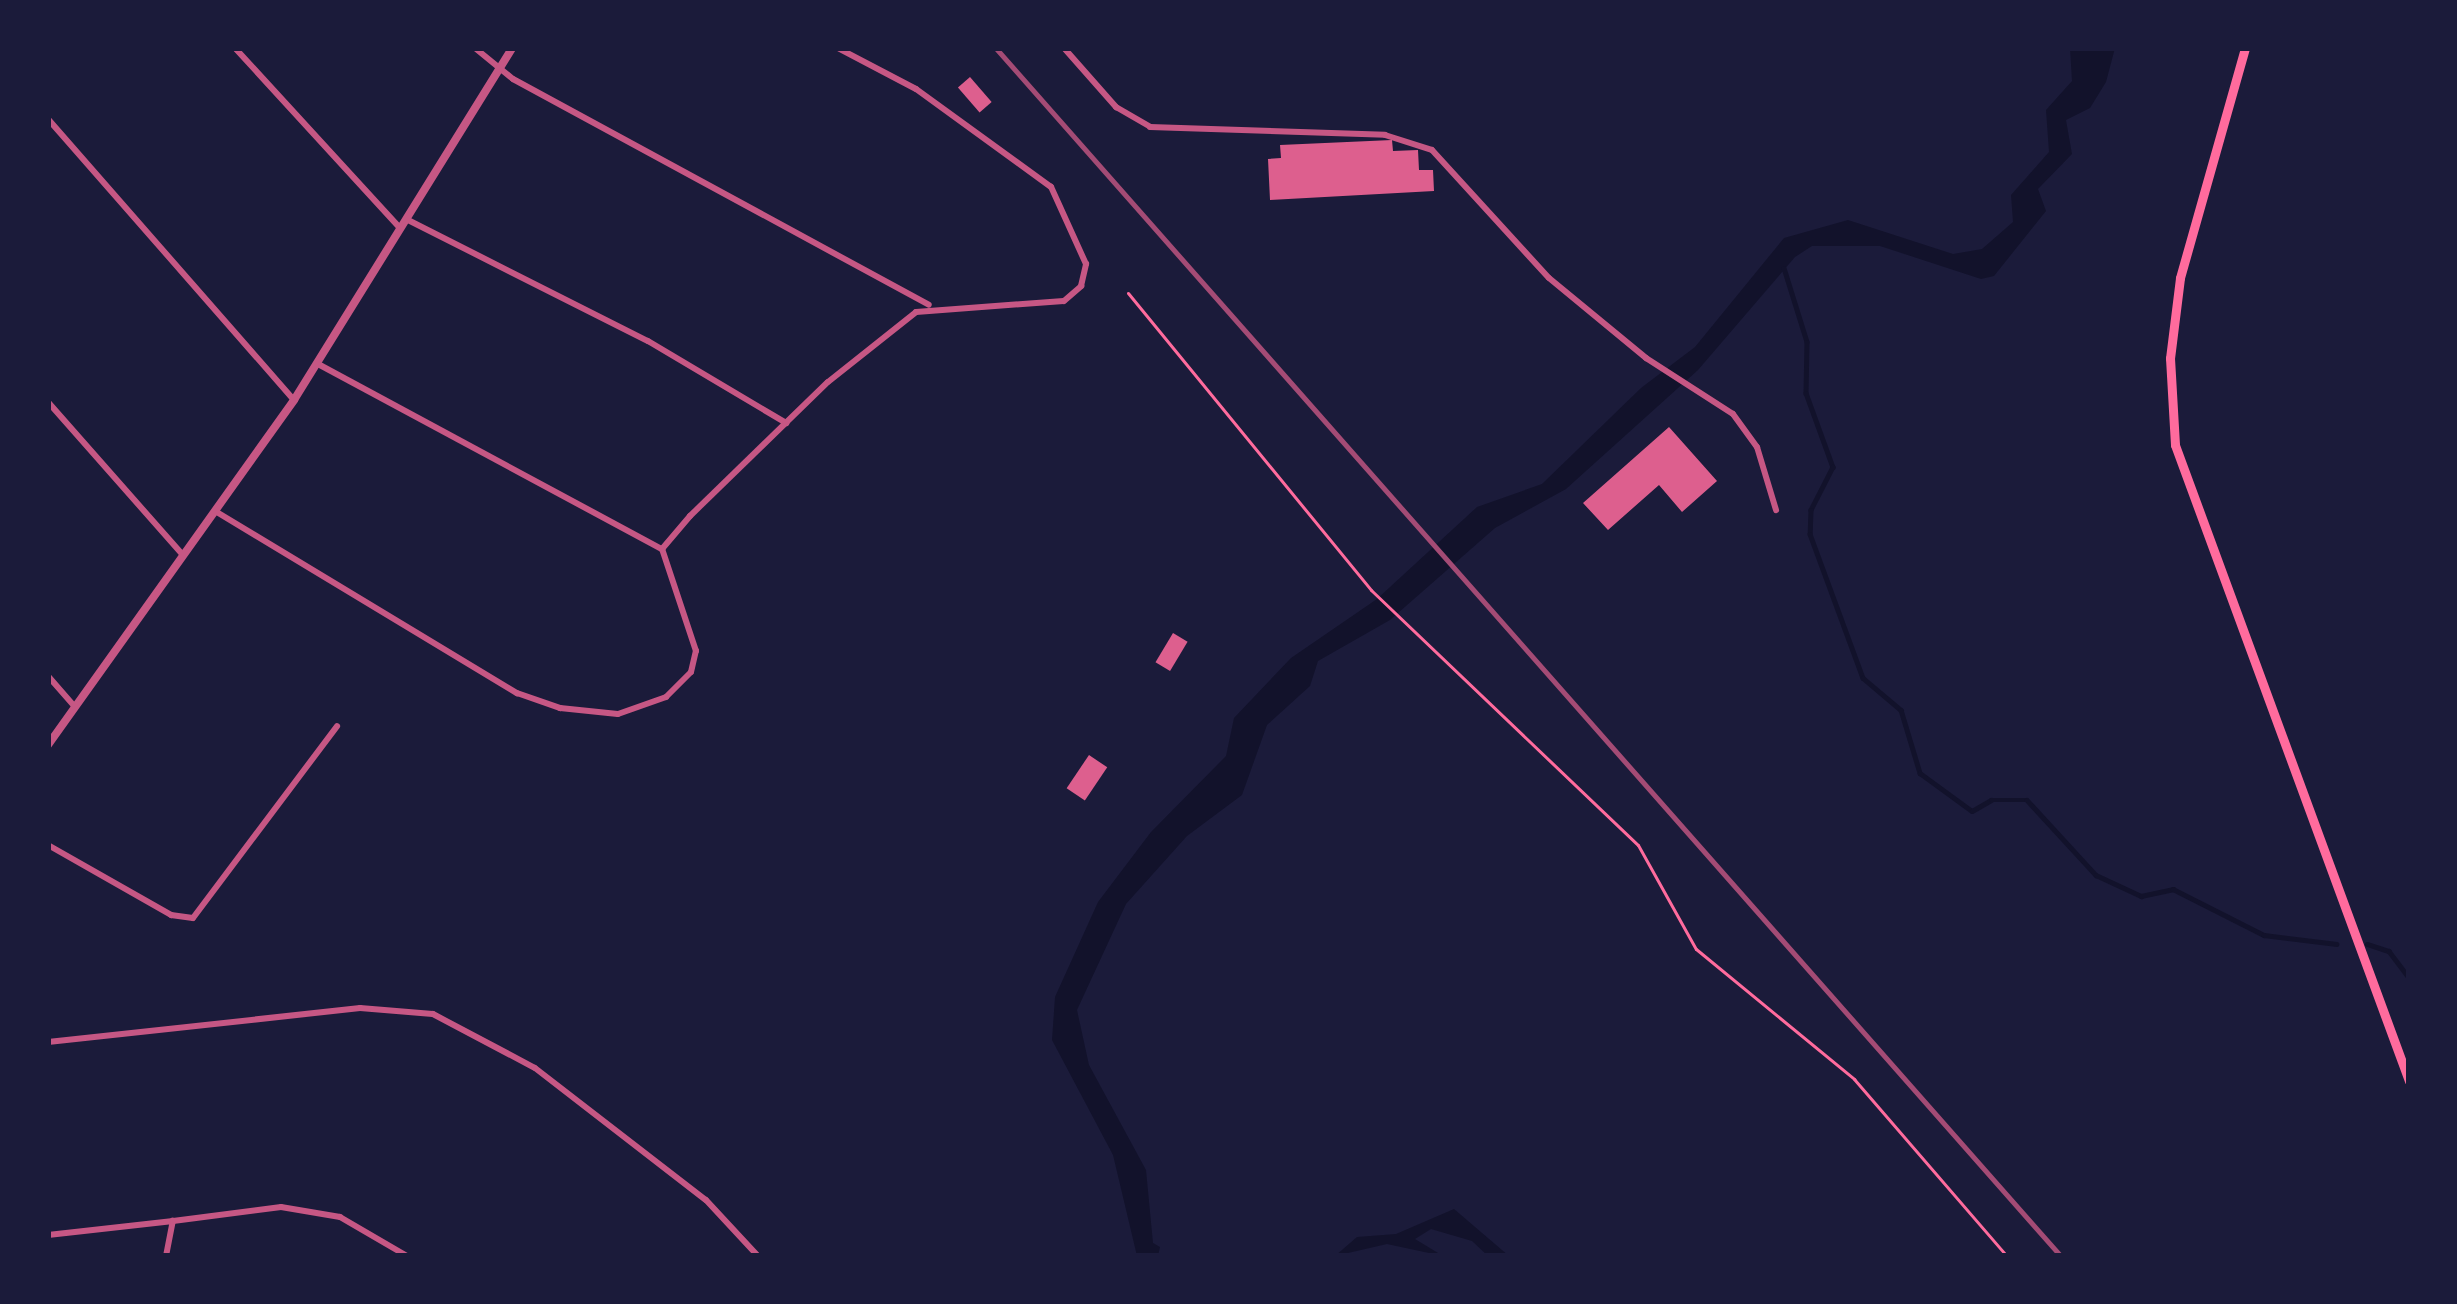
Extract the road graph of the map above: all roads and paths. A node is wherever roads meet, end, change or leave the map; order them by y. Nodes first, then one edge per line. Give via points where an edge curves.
1 (235, 48) edge
2 (475, 48) edge
3 (512, 48) edge
4 (838, 48) edge
5 (1064, 48) edge
6 (2245, 48) edge
7 (498, 69) junction
8 (48, 119) edge
9 (403, 224) junction
10 (1127, 293) dead end
11 (929, 305) junction
12 (317, 364) junction
13 (294, 400) junction
14 (48, 402) edge
15 (786, 423) junction
16 (215, 511) junction
17 (1776, 511) dead end
18 (662, 549) junction
19 (183, 555) junction
20 (48, 676) edge
21 (75, 707) junction
22 (337, 726) dead end
23 (48, 745) edge
24 (48, 845) edge
25 (48, 1042) edge
26 (2409, 1081) edge
27 (172, 1221) junction
28 (48, 1234) edge
29 (166, 1256) edge
30 (407, 1256) edge
31 (758, 1256) edge
32 (2007, 1256) edge

1 - 9 street
2 - 7 street
3 - 7 street
4 - 11 street via 916,89 1051,187 1086,264 1074,296
5 - 17 street via 1116,107 1150,127 1385,135 1424,145 1549,278 1733,414 1757,448
6 - 26 main road via 2180,278 2170,358 2175,445
7 - 9 street
7 - 11 street
8 - 13 street
9 - 12 street
9 - 15 street via 648,341
10 - 32 path via 1371,590 1638,845 1696,949 1854,1078
11 - 15 street
12 - 13 street
12 - 18 street
13 - 16 street
14 - 19 street
15 - 18 street
16 - 18 street via 517,693 586,712 654,704 691,671 696,651
16 - 19 street
19 - 21 street
20 - 21 street
21 - 23 street
22 - 24 street via 193,918 171,915
25 - 31 street via 360,1008 434,1014 535,1067 706,1200
27 - 28 street
27 - 29 street
27 - 30 street via 305,1208 340,1216

